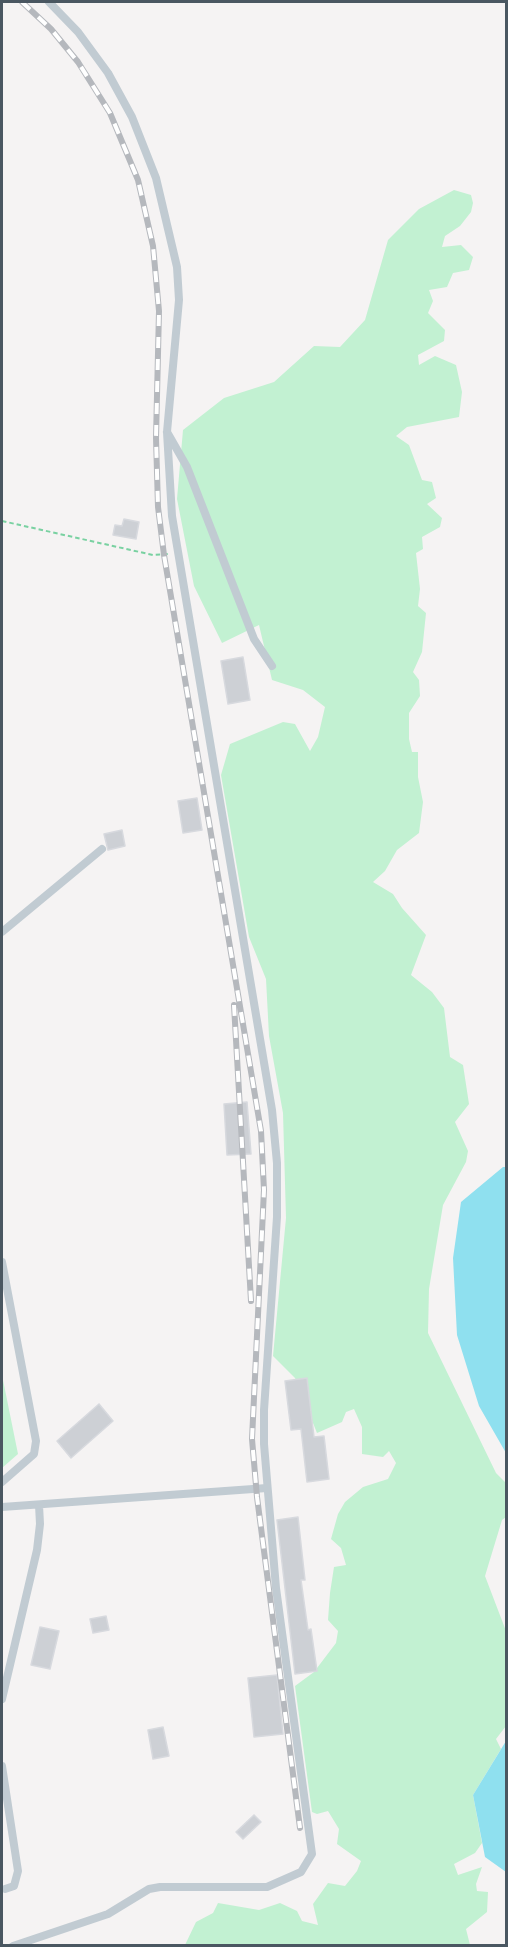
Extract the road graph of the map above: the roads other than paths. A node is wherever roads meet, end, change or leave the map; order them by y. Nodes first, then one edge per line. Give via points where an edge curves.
1 (49, 2) edge
2 (167, 432) junction
3 (272, 666) dead end
4 (102, 849) dead end
5 (2, 932) edge
6 (2, 1262) edge
7 (6, 1306) edge
8 (2, 1482) edge
9 (267, 1488) junction
10 (39, 1505) junction
11 (2, 1507) edge
12 (2, 1699) edge
13 (2, 1766) edge
14 (2, 1774) edge
15 (5, 1889) dead end
16 (13, 1946) edge

1 - 2 lane via 78,32 108,73 132,117 156,178 177,267 179,300
2 - 3 lane via 187,467 254,639
2 - 9 lane via 177,552 274,1131 277,1218 264,1410
4 - 5 lane
6 - 7 lane
7 - 8 lane via 36,1448 28,1461
9 - 10 lane
9 - 16 lane via 276,1588 312,1854 308,1864 291,1878 267,1887 176,1885 149,1889 108,1914
10 - 11 lane
10 - 12 lane via 37,1550
13 - 14 lane
14 - 15 lane via 18,1871 14,1886

